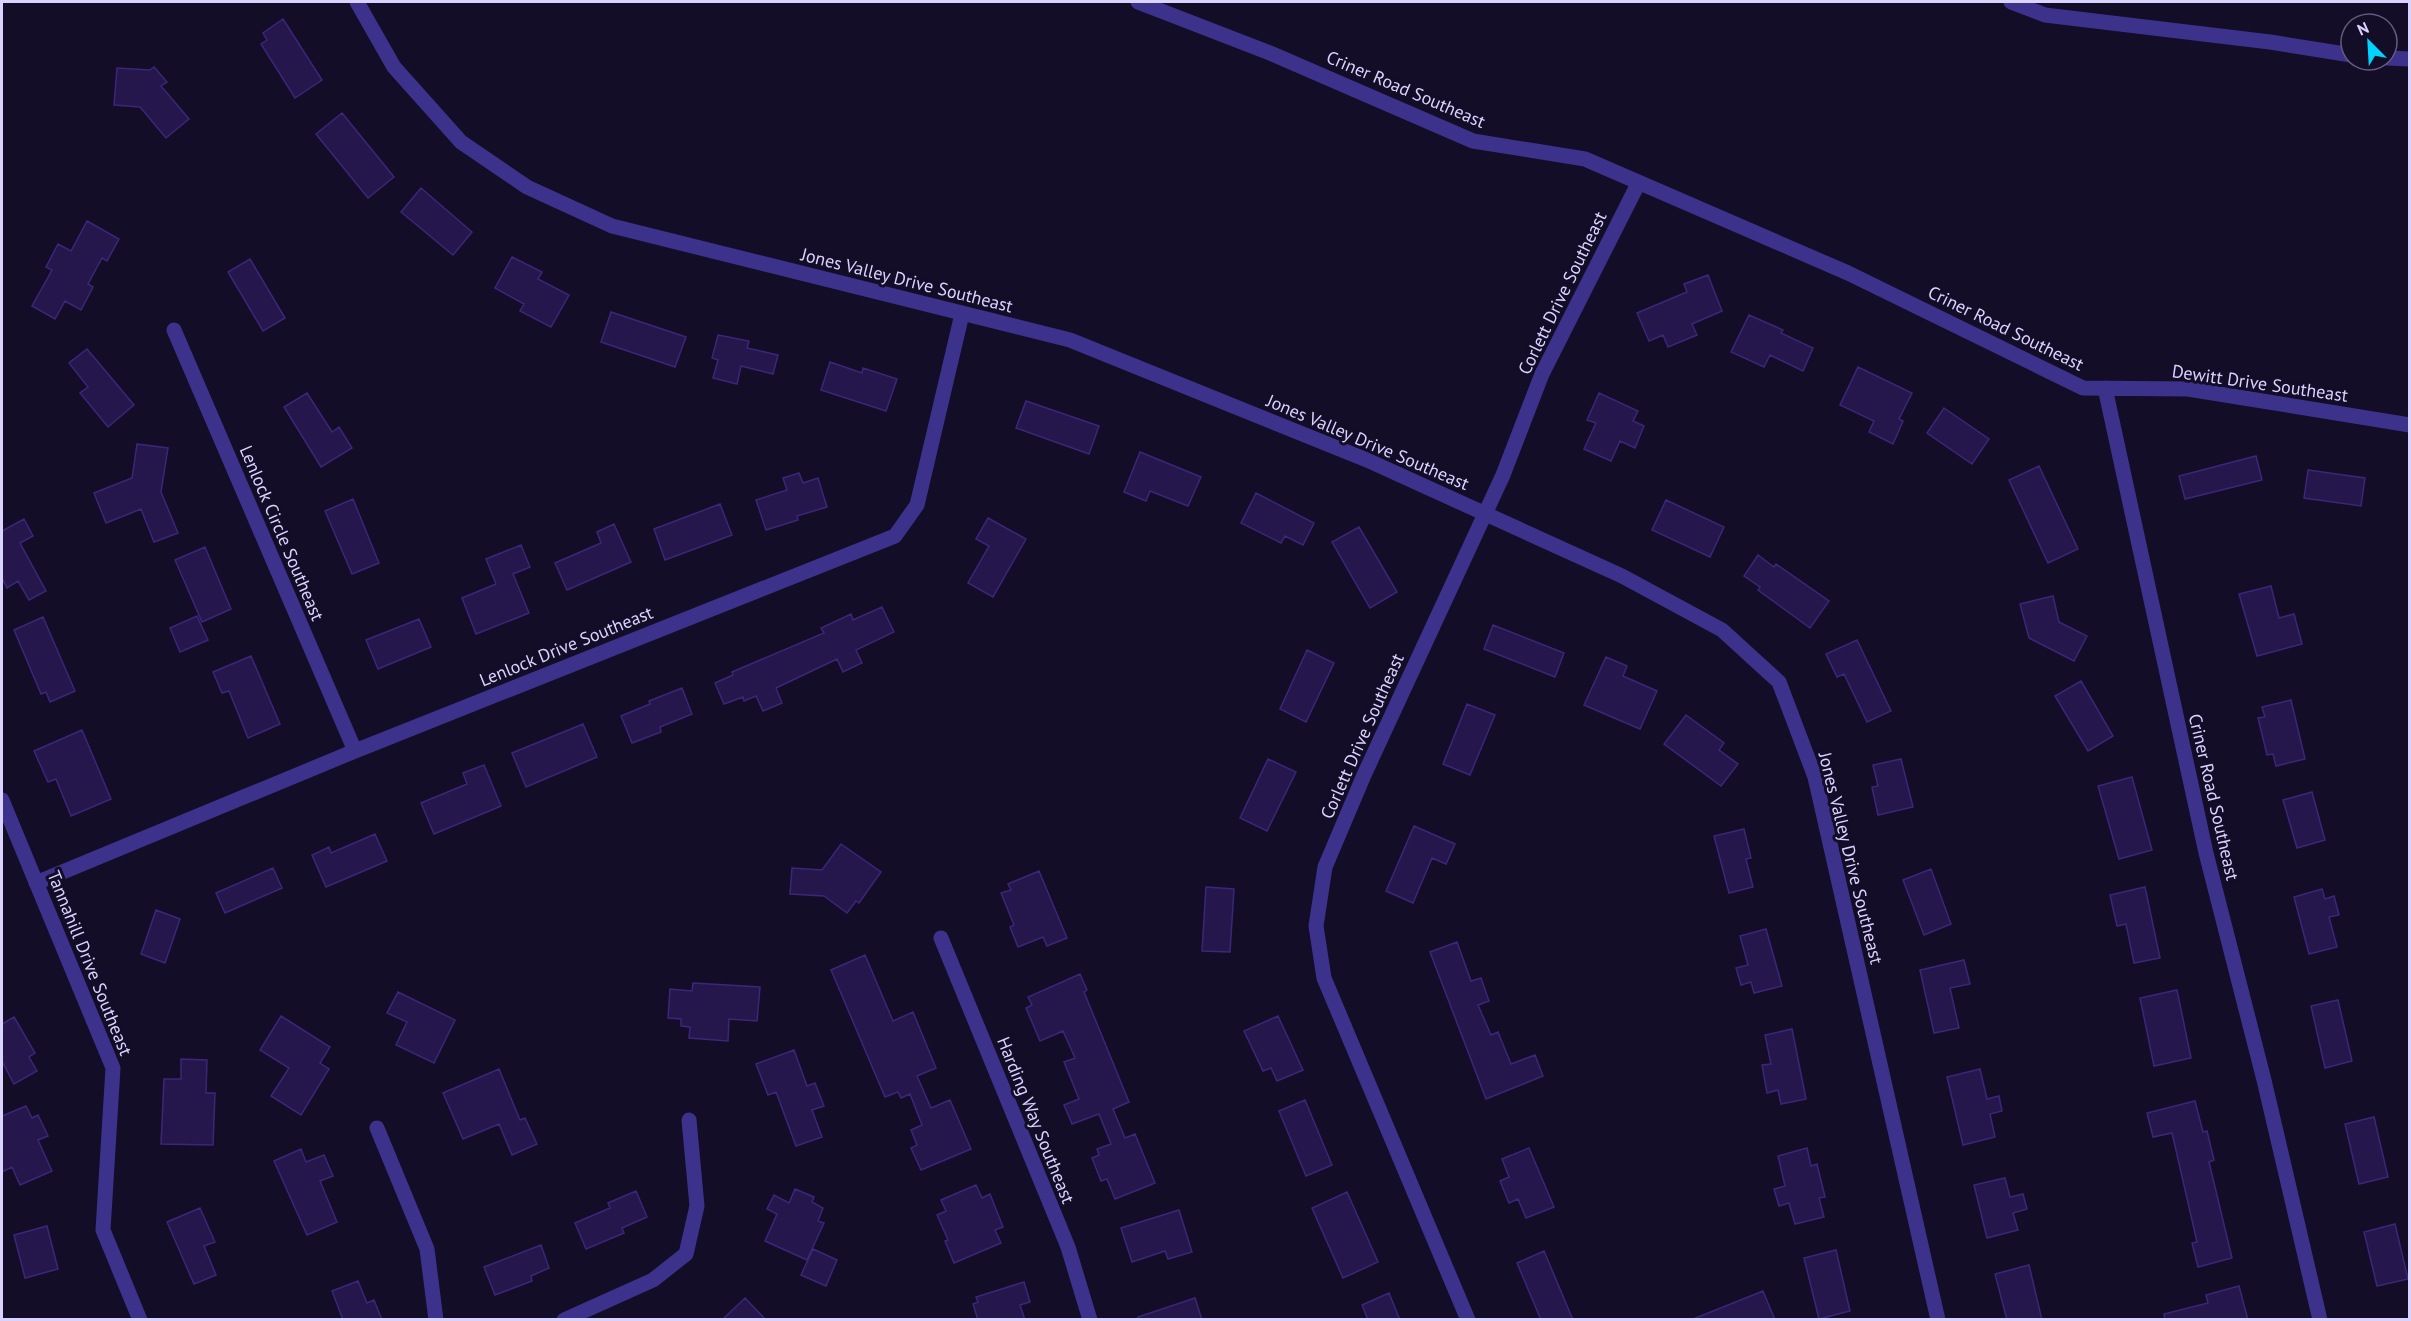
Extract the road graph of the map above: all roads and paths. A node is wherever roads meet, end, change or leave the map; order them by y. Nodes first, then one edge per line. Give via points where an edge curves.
1 (357, 2) edge
2 (1138, 2) edge
3 (2011, 2) edge
4 (2339, 53) edge
5 (1638, 184) junction
6 (962, 314) junction
7 (174, 330) dead end
8 (2105, 388) junction
9 (2409, 425) edge
10 (1485, 513) junction
11 (355, 751) junction
12 (2, 800) edge
13 (36, 883) junction
14 (940, 938) dead end
15 (689, 1120) dead end
16 (376, 1128) dead end
17 (140, 1320) edge
18 (436, 1320) edge
19 (564, 1320) edge
20 (1090, 1320) edge
21 (1468, 1320) edge
22 (1938, 1320) edge
23 (2320, 1320) edge

1 - 6 street, Jones Valley Drive Southeast via 394,67 461,142 527,188 612,226
2 - 5 street, Criner Road Southeast via 1270,53 1473,141 1585,159
3 - 4 street via 2045,15
5 - 8 street, Criner Road Southeast via 1848,273 2083,387
5 - 10 street, Corlett Drive Southeast via 1542,374
6 - 10 street, Jones Valley Drive Southeast via 1070,340 1367,460
6 - 11 street, Lenlock Drive Southeast via 917,505 895,536
7 - 11 street, Lenlock Circle Southeast
8 - 9 street, Dewitt Drive Southeast via 2188,389
8 - 23 street, Criner Road Southeast via 2206,853
10 - 21 street, Corlett Drive Southeast via 1324,867 1316,926 1324,978
10 - 22 street, Jones Valley Drive Southeast via 1622,576 1722,630 1779,682 1815,777
11 - 13 street, Lenlock Drive Southeast
12 - 13 street, Tannahill Drive Southeast
13 - 17 street, Tannahill Drive Southeast via 113,1068 103,1230
14 - 20 street, Harding Way Southeast via 1068,1247
15 - 19 street via 698,1206 686,1254 653,1280
16 - 18 street via 427,1249

